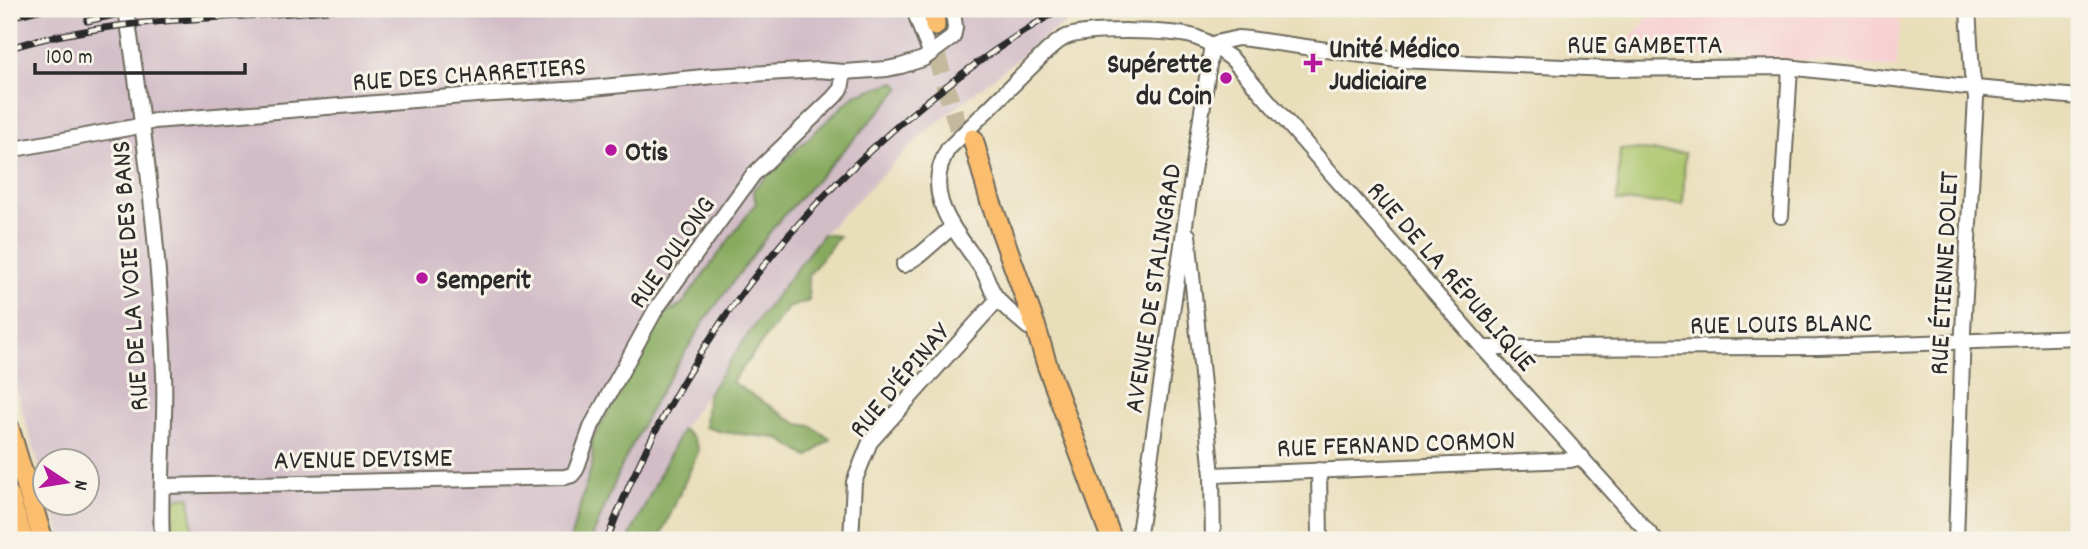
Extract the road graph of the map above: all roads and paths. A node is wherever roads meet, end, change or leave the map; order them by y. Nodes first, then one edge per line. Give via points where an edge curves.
1 (126, 9) edge
2 (914, 9) edge
3 (1968, 9) edge
4 (935, 16) edge
5 (1212, 44) junction
6 (931, 52) junction
7 (1790, 68) junction
8 (844, 72) junction
9 (1975, 88) junction
10 (2079, 97) edge
11 (142, 124) junction
12 (9, 150) edge
13 (1186, 215) junction
14 (1782, 216) dead end
15 (952, 226) junction
16 (904, 265) dead end
17 (998, 299) junction
18 (1028, 327) junction
19 (2079, 337) edge
20 (1963, 342) junction
21 (1483, 348) junction
22 (1046, 365) junction
23 (9, 428) edge
24 (1582, 457) junction
25 (1319, 470) junction
26 (1212, 475) junction
27 (565, 477) joint
28 (163, 486) junction
29 (9, 495) edge
30 (23, 540) edge
31 (43, 540) edge
32 (162, 540) edge
33 (851, 540) edge
34 (1112, 540) edge
35 (1138, 540) edge
36 (1213, 540) edge
37 (1321, 540) edge
38 (1655, 540) edge
39 (1956, 540) edge

1 - 11 street, RUE DE LA VOIE DES BANS
2 - 4 street
3 - 9 street, RUE ÉTIENNE DOLET
4 - 6 street via 919,28
4 - 6 street, RUE DES CHARRETIERS via 955,28 953,37
5 - 7 street, RUE GAMBETTA via 1238,38 1398,60 1533,67
5 - 13 street, AVENUE DE STALINGRAD
5 - 15 street via 1179,33 1145,31 1065,37 948,149 938,173 939,195
5 - 21 street, RUE DE LA RÉPUBLIQUE via 1232,59
6 - 8 street, RUE DES CHARRETIERS via 901,66
7 - 9 street, RUE GAMBETTA
7 - 14 street
8 - 11 street, RUE DES CHARRETIERS via 723,76
8 - 27 street, RUE DULONG via 841,89 753,175 656,309 592,425 576,470
9 - 10 street, RUE GAMBETTA
9 - 20 street, RUE ÉTIENNE DOLET
11 - 12 street, RUE DES CHARRETIERS
11 - 28 street, RUE DE LA VOIE DES BANS via 160,300
13 - 26 street
13 - 35 street, AVENUE DE STALINGRAD
15 - 16 street
15 - 17 street
17 - 18 street
17 - 33 street, RUE D'ÉPINAY via 870,442 855,482
18 - 22 main road
18 - 22 main road via 968,143
19 - 20 street, RUE LOUIS BLANC
20 - 21 street, RUE LOUIS BLANC
20 - 39 street, RUE ÉTIENNE DOLET
21 - 24 street, RUE DE LA RÉPUBLIQUE
22 - 34 main road
23 - 31 main road
24 - 25 street, RUE FERNAND CORMON
24 - 38 street, RUE DE LA RÉPUBLIQUE
25 - 26 street, RUE FERNAND CORMON
25 - 37 street
26 - 36 street
27 - 28 street, AVENUE DEVISME
28 - 32 street, RUE DE LA VOIE DES BANS
29 - 30 main road

